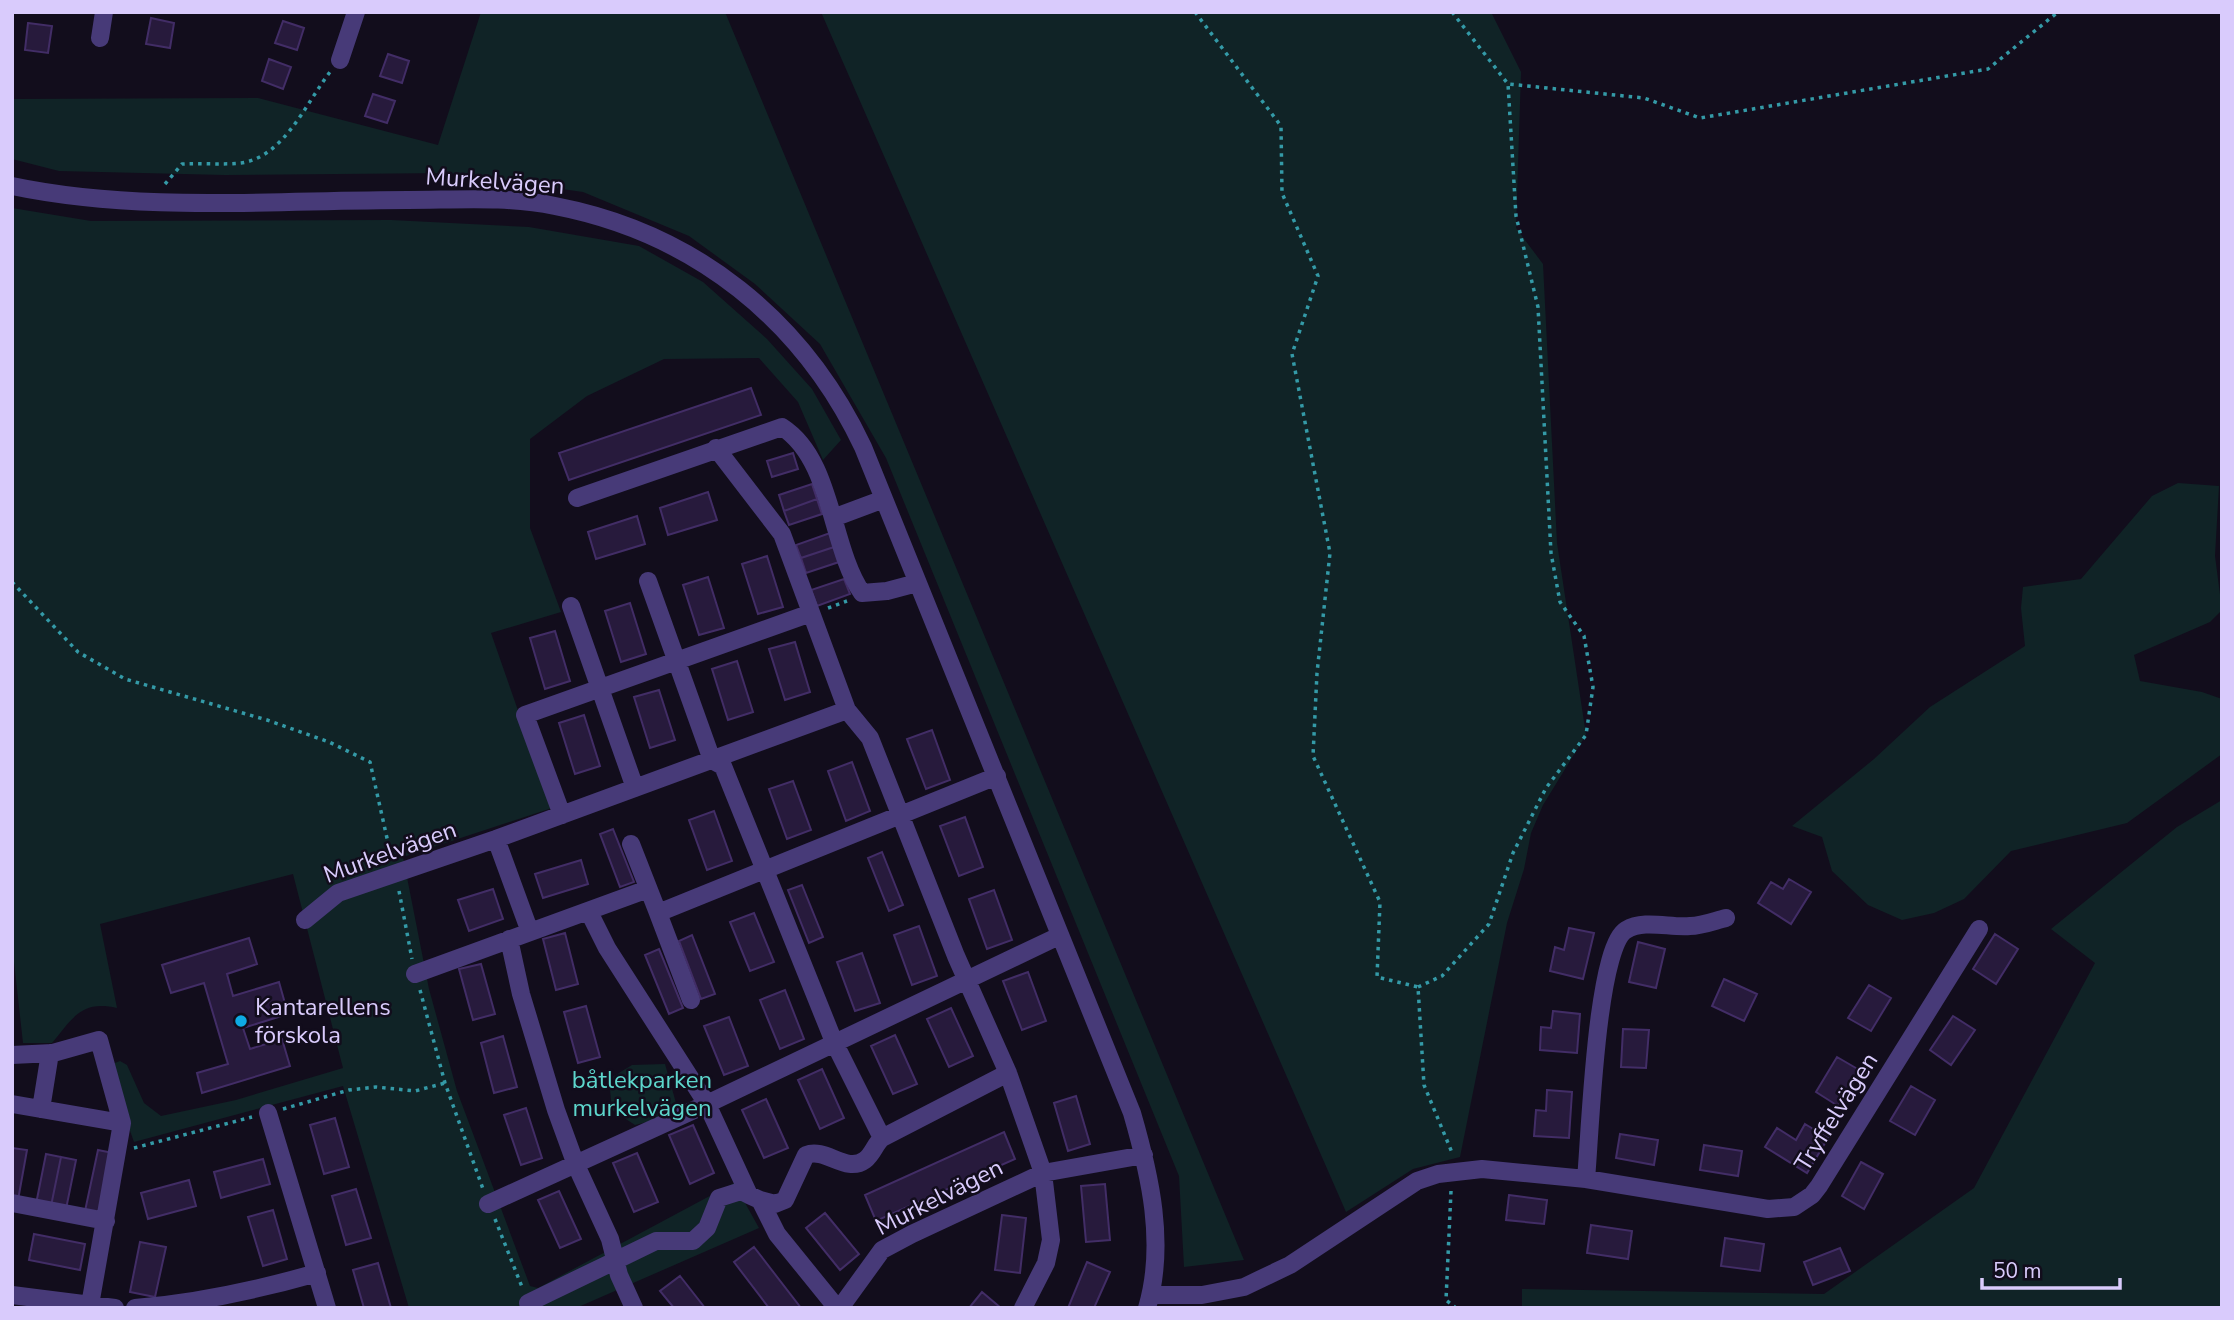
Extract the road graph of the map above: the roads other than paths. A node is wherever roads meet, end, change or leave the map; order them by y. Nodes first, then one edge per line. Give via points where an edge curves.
1 (104, 12) edge
2 (356, 12) edge
3 (100, 38) dead end
4 (340, 60) road end
5 (12, 186) edge
6 (716, 448) junction
7 (577, 498) dead end
8 (884, 499) junction
9 (834, 517) junction
10 (648, 581) dead end
11 (917, 583) junction
12 (571, 606) dead end
13 (811, 613) junction
14 (675, 662) junction
15 (600, 689) junction
16 (848, 710) junction
17 (712, 760) junction
18 (996, 776) junction
19 (635, 788) junction
20 (562, 815) junction
21 (900, 815) junction
22 (496, 839) junction
23 (631, 844) dead end
24 (766, 870) junction
25 (648, 889) junction
26 (589, 912) junction
27 (658, 913) junction
28 (1726, 918) dead end
29 (305, 920) dead end
30 (1979, 929) dead end
31 (530, 932) junction
32 (1059, 936) junction
33 (509, 939) junction
34 (415, 974) dead end
35 (967, 980) junction
36 (691, 1000) dead end
37 (834, 1042) junction
38 (50, 1053) junction
39 (12, 1055) edge
40 (1008, 1073) junction
41 (12, 1104) edge
42 (707, 1104) junction
43 (41, 1109) junction
44 (268, 1113) dead end
45 (122, 1123) junction
46 (882, 1138) junction
47 (1144, 1155) junction
48 (576, 1165) junction
49 (1043, 1173) junction
50 (1586, 1180) junction
51 (755, 1198) junction
52 (12, 1203) edge
53 (488, 1204) dead end
54 (106, 1221) junction
55 (617, 1259) junction
56 (317, 1273) junction
57 (12, 1295) edge
58 (1149, 1301) edge
59 (528, 1303) dead end
60 (90, 1306) junction
61 (115, 1308) edge
62 (135, 1308) edge
63 (327, 1308) edge
64 (634, 1308) edge
65 (838, 1308) edge
66 (1023, 1308) edge

1 - 3 street
2 - 4 street
5 - 8 street, Murkelvägen via 153,202 488,200 553,205 642,232 723,278 755,301 797,342 849,416
6 - 7 street
6 - 9 street via 782,427 802,447
6 - 13 street, Murkelvägen via 782,534
8 - 9 street
8 - 11 street, Murkelvägen
9 - 11 street via 858,587 865,595
10 - 14 street
11 - 18 street, Murkelvägen
12 - 15 street
13 - 14 street
13 - 16 street, Murkelvägen
14 - 15 street
14 - 17 street
15 - 19 street
15 - 20 street via 525,715
16 - 17 street, Murkelvägen
16 - 21 street, Murkelvägen via 870,738
17 - 19 street, Murkelvägen
17 - 24 street via 723,766
18 - 21 street
18 - 32 street, Murkelvägen
19 - 20 street, Murkelvägen
20 - 22 street, Murkelvägen
21 - 24 street
21 - 35 street, Murkelvägen
22 - 29 street, Murkelvägen via 338,893
22 - 31 street, Murkelvägen
23 - 25 street
24 - 27 street
24 - 37 street
25 - 26 street
25 - 27 street
26 - 31 street
26 - 42 street, Murkelvägen via 607,948
27 - 36 street
28 - 50 street via 1695,926 1635,926 1614,944 1600,1007
30 - 50 street, Tryffelvägen via 1819,1186 1804,1202 1768,1209
31 - 33 street
32 - 35 street
32 - 47 street, Murkelvägen via 1132,1113
33 - 34 street
33 - 48 street via 536,1046
35 - 37 street
35 - 40 street, Murkelvägen
37 - 42 street
37 - 46 street
38 - 39 street
38 - 43 street
38 - 45 street via 99,1040
40 - 46 street
40 - 49 street, Murkelvägen
41 - 43 street
42 - 48 street
42 - 51 street, Murkelvägen
43 - 45 street
44 - 56 street
45 - 54 street
46 - 51 street via 858,1164 818,1152 806,1155 785,1200 775,1204
47 - 49 street, Murkelvägen
47 - 58 street, Murkelvägen via 1156,1224
48 - 53 street
48 - 55 street
49 - 65 street, Murkelvägen via 882,1250
49 - 66 street, Murkelvägen via 1051,1240 1046,1263
50 - 58 street, Tryffelvägen via 1482,1169 1416,1181 1290,1265 1244,1287
51 - 55 street via 741,1191 729,1192 719,1198 707,1228 693,1241 656,1241
51 - 65 street, Murkelvägen via 777,1234
52 - 54 street
54 - 60 street
55 - 59 street
55 - 64 street
56 - 62 street via 198,1302
56 - 63 street
57 - 60 street
60 - 61 street

